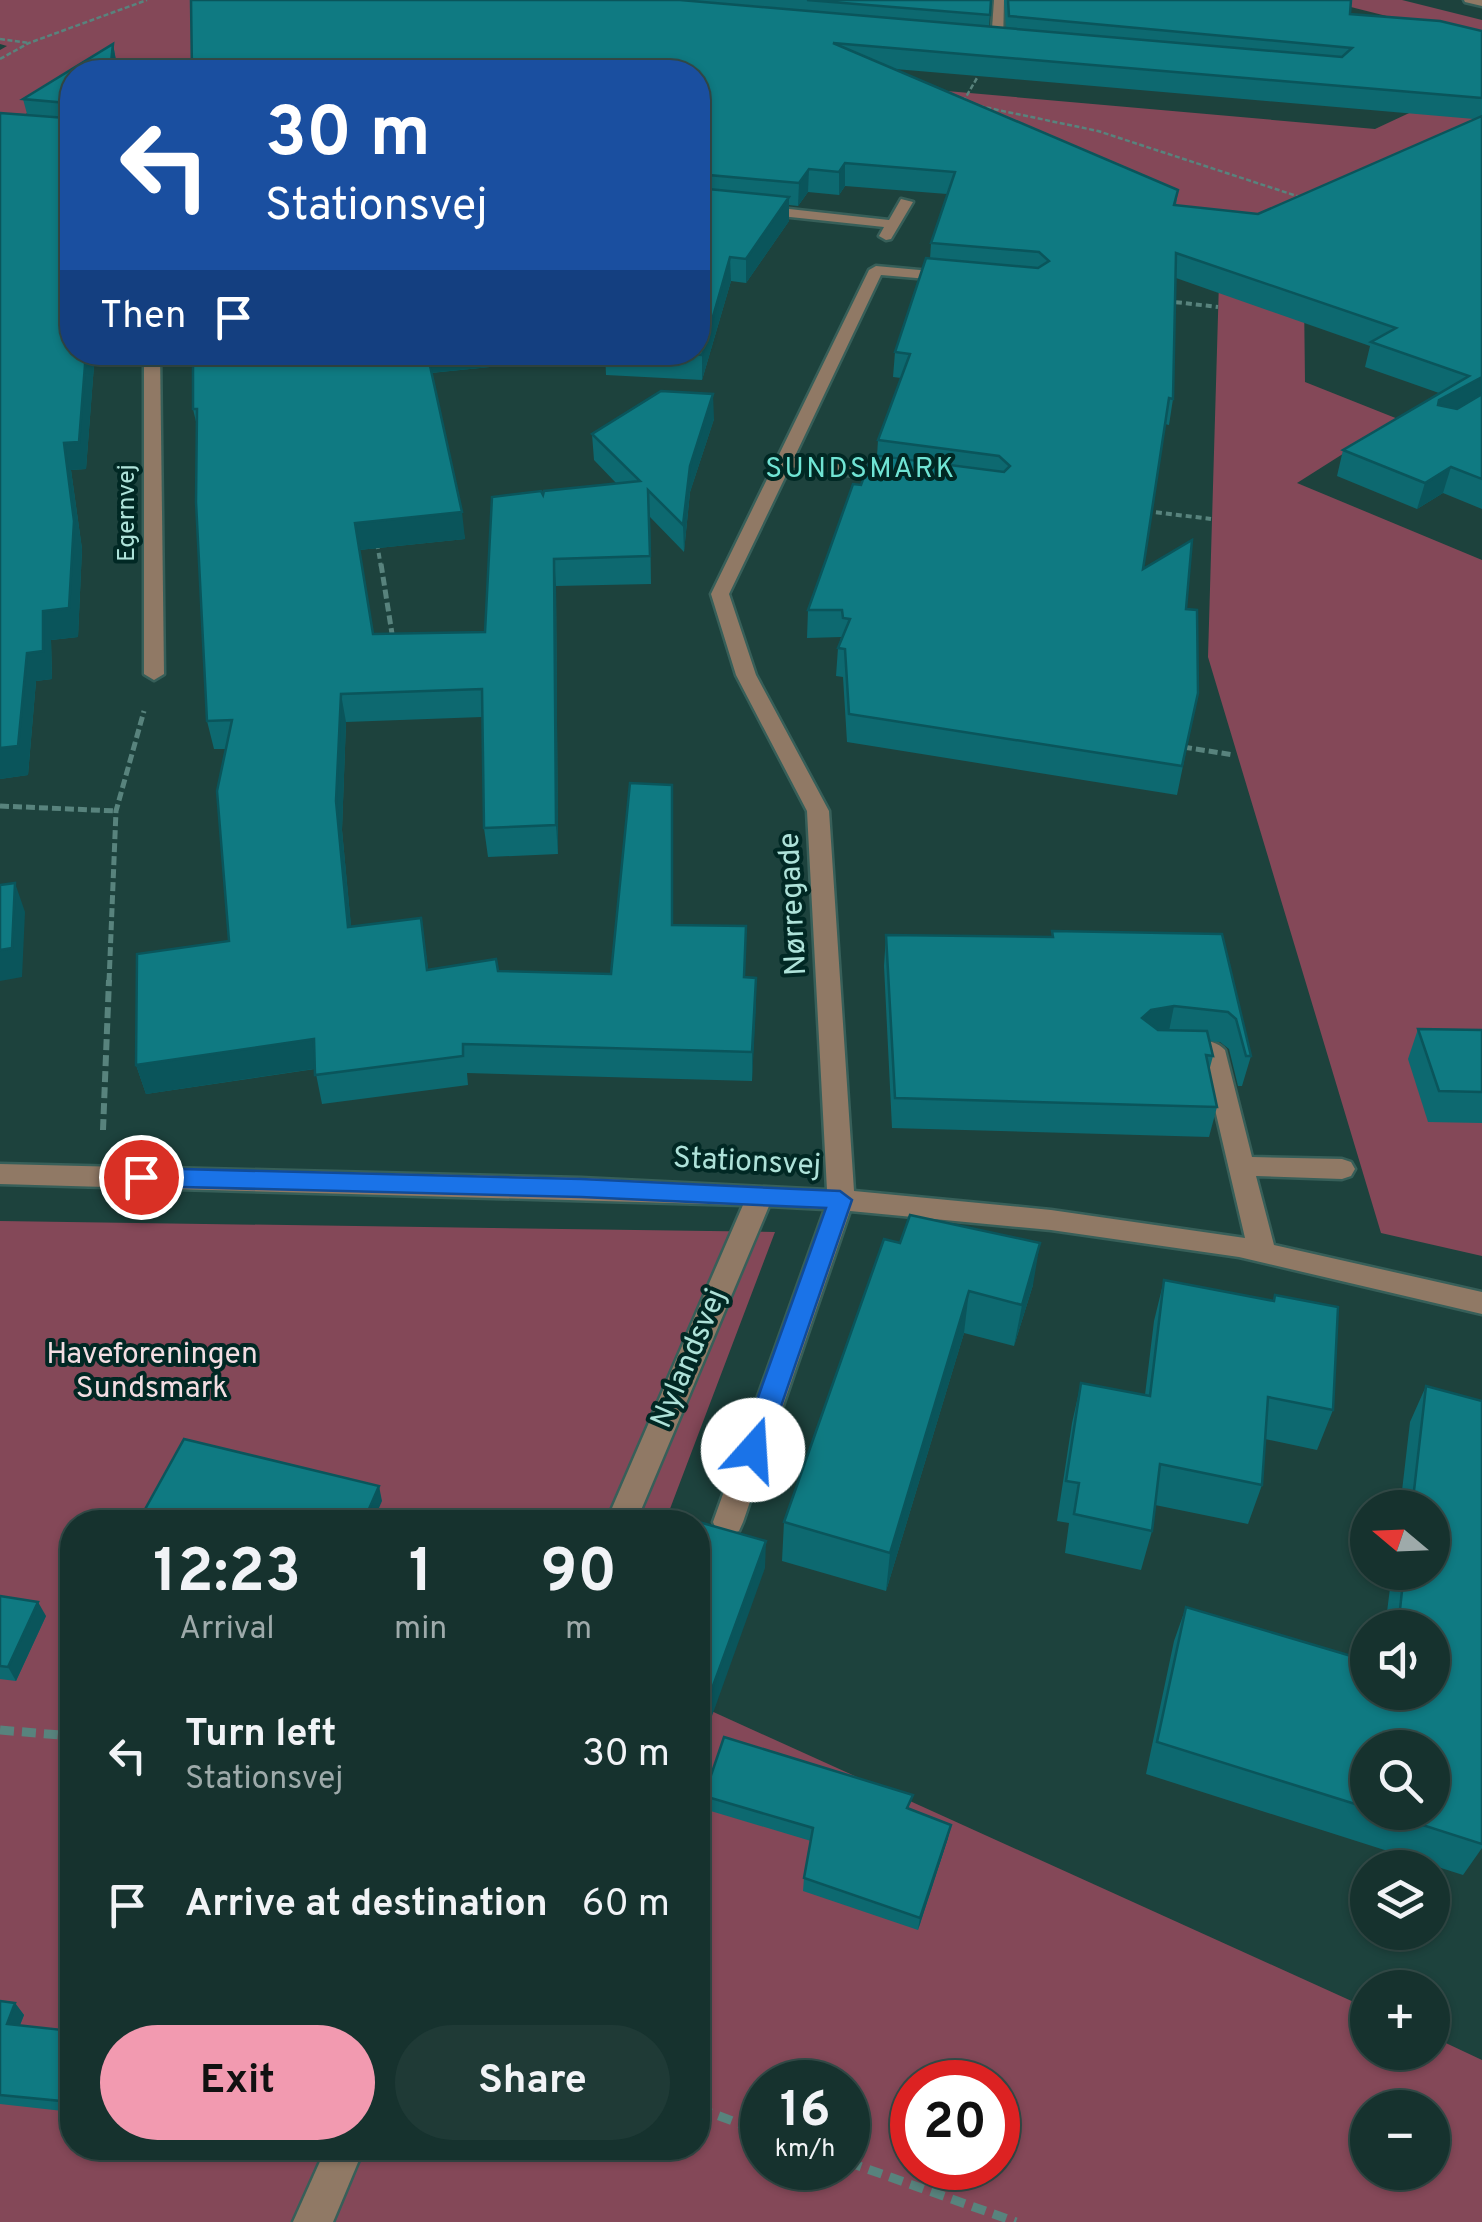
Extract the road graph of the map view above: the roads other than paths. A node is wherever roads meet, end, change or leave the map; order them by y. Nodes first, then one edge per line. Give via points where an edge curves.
1 (1000, 0) edge
2 (1469, 0) edge
3 (1482, 3) edge
4 (978, 41) edge
5 (998, 43) junction
6 (1015, 44) edge
7 (906, 202) edge
8 (710, 206) edge
9 (965, 278) edge
10 (152, 365) edge
11 (783, 461) junction
12 (918, 480) edge
13 (154, 674) road end
14 (1152, 1048) edge
15 (1241, 1166) junction
16 (1342, 1169) dead end
17 (0, 1174) edge
18 (760, 1197) junction
19 (840, 1200) junction
20 (1262, 1252) junction
21 (1482, 1304) edge
22 (626, 1510) edge
23 (728, 1522) dead end
24 (340, 2160) edge
25 (312, 2222) edge

1 - 5 street
2 - 3 street
4 - 5 street
5 - 6 street
7 - 8 street via 889,230
9 - 11 street, Nørregade via 876,270
10 - 13 street, Egernvej
11 - 12 street
11 - 19 street, Nørregade via 720,594 746,676 818,811
14 - 15 street via 1214,1050
15 - 16 street
15 - 20 street
17 - 18 street, Stationsvej
18 - 19 street, Stationsvej
18 - 22 street, Nylandsvej
19 - 20 street, Stationsvej via 1051,1220
19 - 23 street
20 - 21 street, Stationsvej
24 - 25 street

